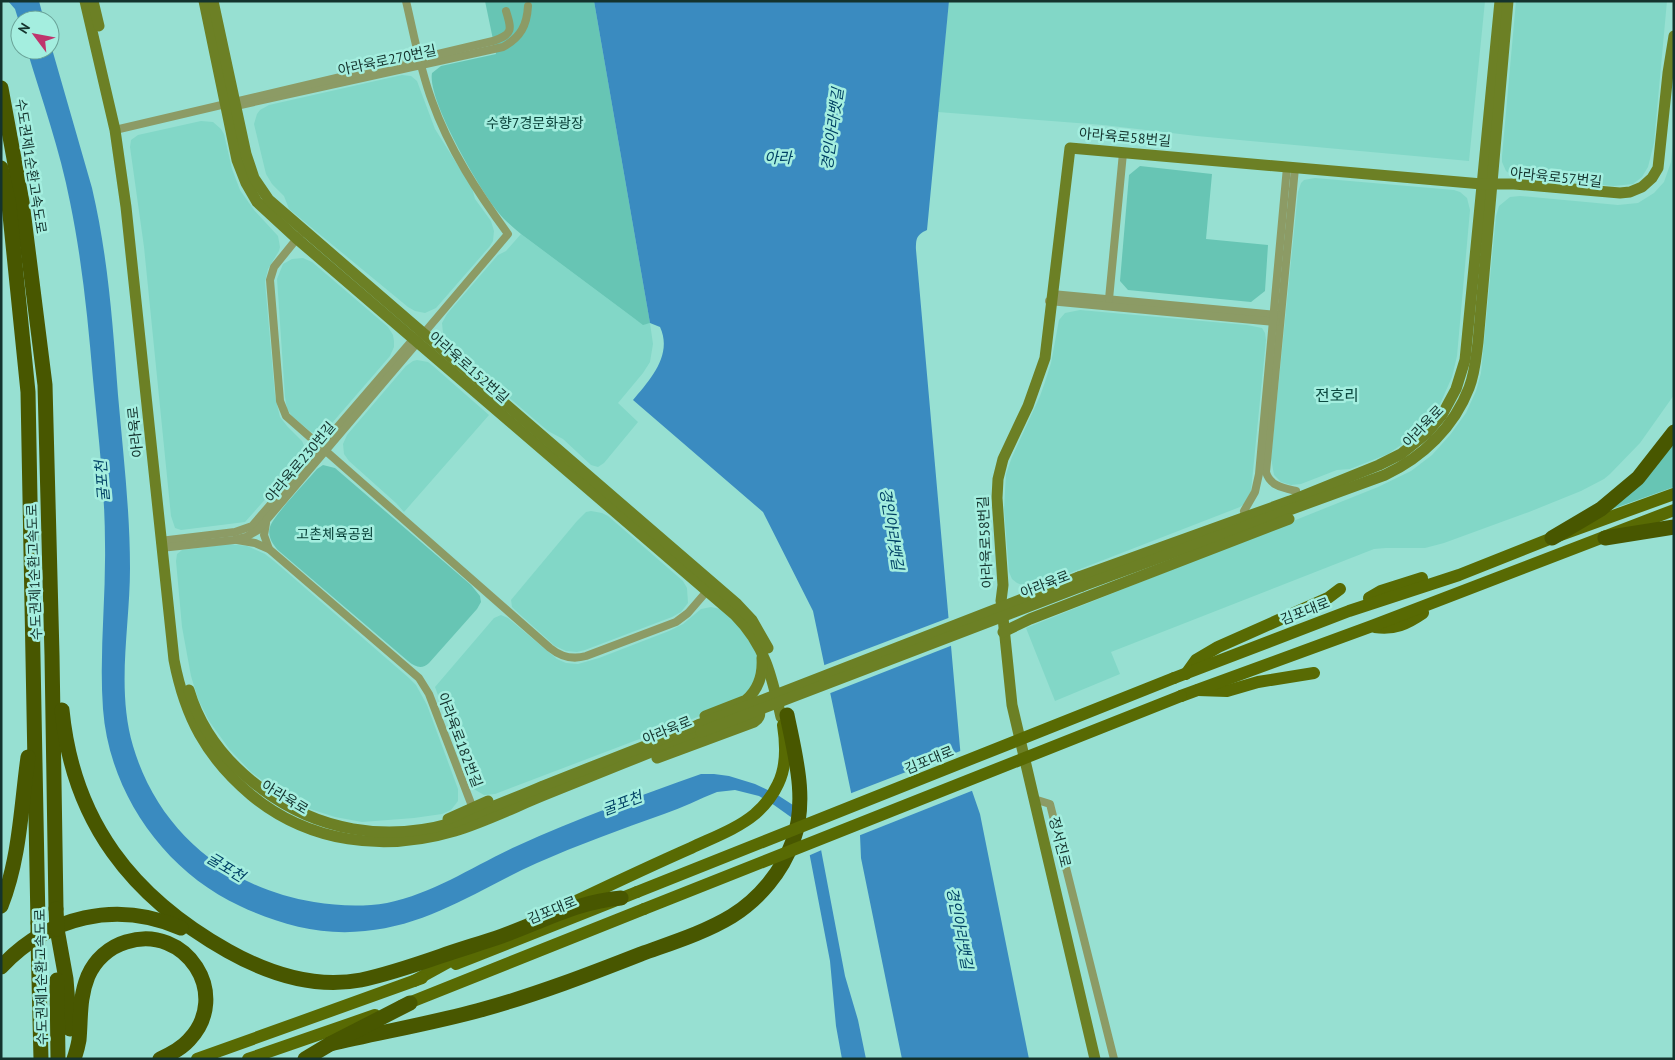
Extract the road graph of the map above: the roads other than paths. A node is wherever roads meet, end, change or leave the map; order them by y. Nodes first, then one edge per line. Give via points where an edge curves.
1 (85, 1) edge
2 (93, 1) edge
3 (204, 1) edge
4 (213, 1) edge
5 (406, 1) edge
6 (1500, 1) edge
7 (1508, 1) edge
8 (528, 6) dead end
9 (506, 11) dead end
10 (525, 26) junction
11 (511, 28) junction
12 (1674, 36) edge
13 (502, 43) junction
14 (420, 62) junction
15 (1, 88) edge
16 (232, 104) junction
17 (118, 129) junction
18 (1123, 152) junction
19 (1291, 167) junction
20 (1, 168) edge
21 (1486, 184) junction
22 (15, 204) junction
23 (300, 235) junction
24 (1051, 298) junction
25 (1108, 299) junction
26 (1276, 319) junction
27 (418, 338) junction
28 (1674, 432) edge
29 (323, 450) junction
30 (1334, 482) junction
31 (1296, 491) junction
32 (1337, 494) junction
33 (1674, 494) edge
34 (1674, 510) edge
35 (1244, 511) junction
36 (266, 522) junction
37 (1674, 527) edge
38 (1552, 538) junction
39 (1605, 538) junction
40 (234, 540) junction
41 (164, 544) junction
42 (270, 549) junction
43 (1081, 581) junction
44 (1340, 588) dead end
45 (707, 591) junction
46 (1020, 595) junction
47 (1001, 601) junction
48 (1030, 619) junction
49 (1003, 632) junction
50 (760, 648) junction
51 (52, 655) junction
52 (1314, 673) dead end
53 (1180, 676) junction
54 (1195, 690) junction
55 (740, 702) junction
56 (34, 703) junction
57 (784, 716) junction
58 (1034, 799) junction
59 (472, 806) junction
60 (441, 830) junction
61 (620, 898) junction
62 (1, 906) edge
63 (501, 936) junction
64 (210, 941) junction
65 (1, 967) edge
66 (414, 981) junction
67 (410, 1003) junction
68 (330, 1044) junction
69 (67, 1048) edge
70 (41, 1057) edge
71 (74, 1059) edge
72 (160, 1059) edge
73 (197, 1059) edge
74 (248, 1059) edge
75 (305, 1059) edge
76 (1095, 1059) edge
77 (1114, 1059) edge

1 - 17 street, 아라육로
2 - 17 street, 아라육로
3 - 16 street, 아라육로152번길
4 - 16 street, 아라육로152번길
5 - 14 street
6 - 21 street, 아라육로
7 - 21 street, 아라육로
8 - 10 street
9 - 11 street
10 - 11 street via 517,23
10 - 13 street, 아라육로270번길 via 514,40
11 - 13 street
12 - 21 street, 아라육로57번길 via 1665,158 1661,174 1647,190 1635,196 1614,198 1513,190
13 - 14 street, 아라육로270번길
14 - 16 street, 아라육로270번길
14 - 27 street, 아라육로230번길 via 434,106 452,146 508,234
15 - 22 highway, 수도권제1순환고속도로
16 - 17 street, 아라육로270번길
16 - 23 street, 아라육로152번길 via 238,160 251,193 263,209
17 - 41 street, 아라육로
18 - 19 street, 아라육로58번길
18 - 24 street, 아라육로58번길 via 1070,148
18 - 25 street
19 - 21 street, 아라육로58번길
19 - 26 street
20 - 22 highway, 수도권제1순환고속도로
21 - 30 street, 아라육로 via 1465,360 1454,395 1435,424 1409,448 1392,459
21 - 32 street, 아라육로 via 1478,342 1472,378 1460,407 1440,436 1415,458 1385,475
22 - 51 highway, 수도권제1순환고속도로 via 45,385
22 - 56 highway, 수도권제1순환고속도로 via 28,392
23 - 27 street, 아라육로152번길
23 - 29 street via 274,267 270,280 280,401 286,416
24 - 25 street
24 - 26 street
24 - 47 street, 아라육로58번길 via 1039,367 999,458 994,479 994,527
25 - 26 street
26 - 31 street via 1266,472 1276,485
26 - 35 street via 1257,485
27 - 29 street, 아라육로230번길
27 - 45 street, 아라육로152번길
27 - 57 street, 아라육로152번길 via 748,615 760,632 778,674
28 - 38 highway via 1638,478 1601,509
29 - 36 street, 아라육로230번길
29 - 41 street, 아라육로230번길 via 247,529
29 - 45 street via 564,657 580,658 676,622
30 - 31 street
30 - 43 street, 아라육로
31 - 35 street
32 - 43 street, 아라육로
32 - 48 street via 1297,516
33 - 38 main road, 김포대로
34 - 39 main road
35 - 46 street via 1143,546
36 - 40 street, 아라육로230번길 via 252,534
36 - 42 street via 264,535
37 - 39 highway
38 - 53 main road, 김포대로
39 - 54 main road
40 - 41 street, 아라육로230번길
40 - 42 street
41 - 60 street, 아라육로 via 170,631 182,696 199,734 227,772 274,811 332,835 397,842
42 - 59 street, 아라육로182번길 via 423,683
43 - 60 street, 아라육로, bridge via 700,728 458,830
44 - 53 main road via 1328,598 1218,647 1196,660
45 - 50 street, 아라육로152번길 via 740,620
46 - 47 street
46 - 48 street via 1023,612
47 - 49 street, 아라육로58번길
48 - 49 street
49 - 58 street, 정서진로 via 1012,705
50 - 55 street via 762,670 759,683 751,696
50 - 57 street, 아라육로152번길
51 - 64 highway via 74,775 95,824 115,855 146,892
51 - 69 highway, 수도권제1순환고속도로, bridge via 56,909
52 - 54 main road via 1258,682 1227,691
53 - 61 main road, 김포대로, bridge
54 - 67 main road, bridge
55 - 59 street
55 - 60 street via 755,703 760,711 758,719 490,825 457,835
56 - 62 highway via 19,840
56 - 70 highway, 수도권제1순환고속도로, bridge
57 - 63 main road via 782,775 768,800 748,820
57 - 68 highway via 797,770 800,798 797,826 787,855 767,886 742,909 720,922 572,982 483,1009
58 - 76 street, 정서진로
58 - 77 street via 1050,804
59 - 60 street via 452,816
61 - 63 highway via 596,901
61 - 66 main road, 김포대로
63 - 64 highway via 394,972 328,983 267,971
63 - 66 main road
64 - 65 highway via 155,918 114,914 51,929 27,943
66 - 73 main road, 김포대로
67 - 68 highway
67 - 74 main road
68 - 75 highway
69 - 71 highway
69 - 72 highway via 79,1021 88,975 97,962 118,944 144,938 170,944 191,958 198,968 205,992 202,1018 190,1040

